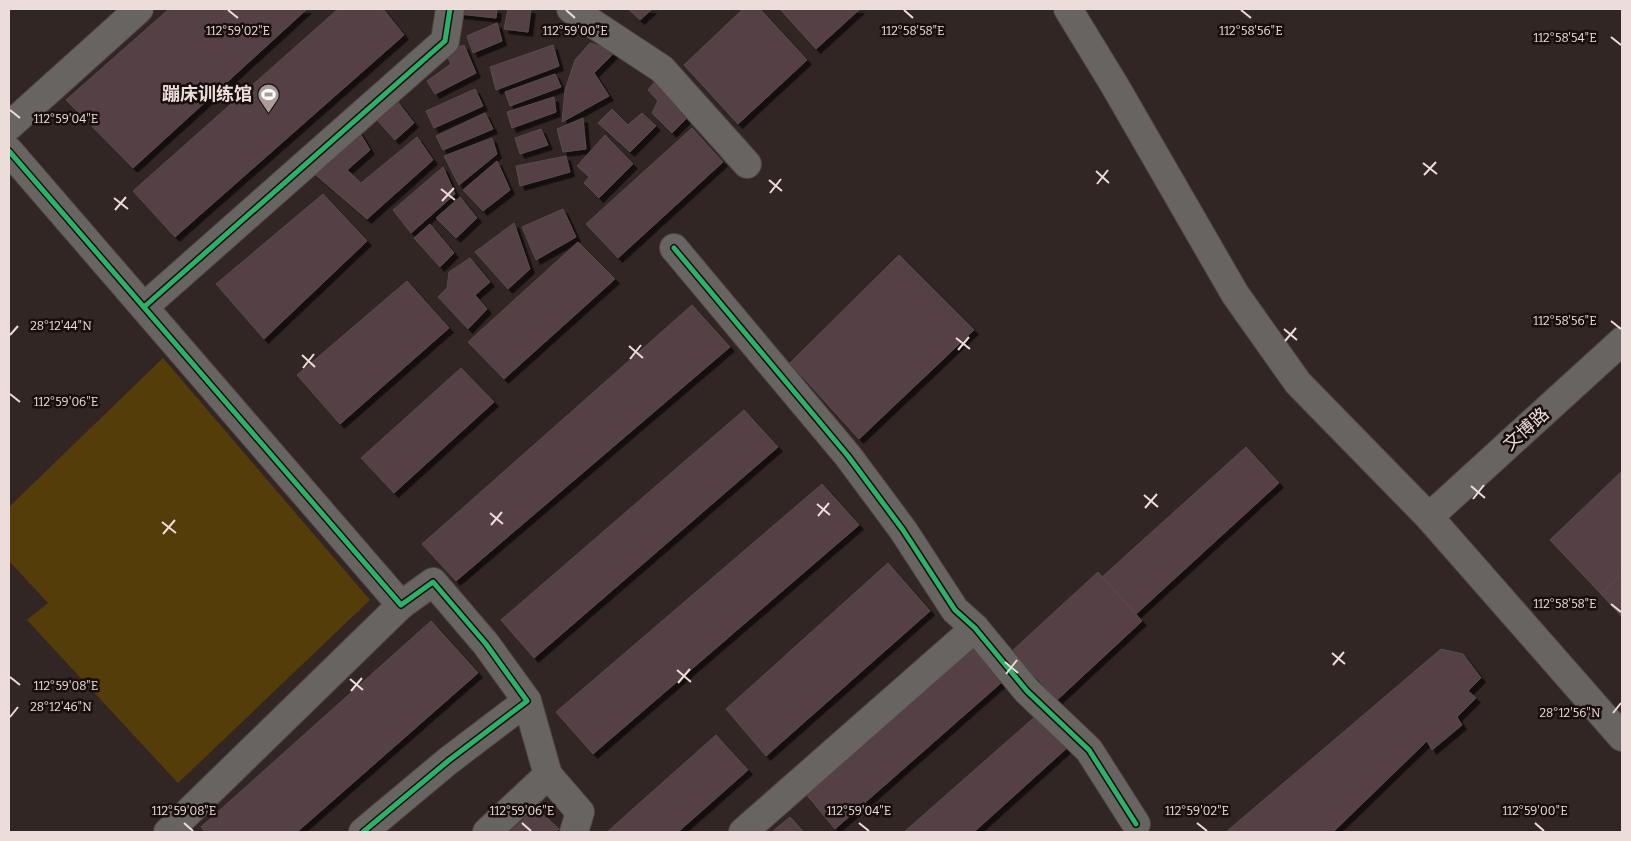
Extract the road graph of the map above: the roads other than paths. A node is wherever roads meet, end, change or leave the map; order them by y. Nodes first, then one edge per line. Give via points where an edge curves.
1 (139, 9) edge
2 (450, 9) edge
3 (571, 9) edge
4 (1068, 9) edge
5 (9, 126) edge
6 (9, 151) edge
7 (747, 164) dead end
8 (674, 248) dead end
9 (144, 307) junction
10 (1622, 341) edge
11 (1429, 517) junction
12 (401, 605) junction
13 (974, 628) junction
14 (527, 701) junction
15 (1622, 737) edge
16 (548, 775) junction
17 (1136, 824) dead end
18 (168, 832) edge
19 (363, 832) edge
20 (487, 832) edge
21 (574, 832) edge
22 (743, 832) edge

1 - 5 street
2 - 9 street via 444,41
3 - 7 street via 662,69
4 - 11 street via 1235,294 1298,384
6 - 9 street
8 - 13 street via 848,456 903,530 955,610
9 - 12 street
10 - 11 street, 文博路
11 - 15 street
12 - 14 street via 433,582 486,644
12 - 18 street
13 - 17 street via 1027,691 1089,750
13 - 22 street
14 - 16 street
14 - 19 street
16 - 20 street
16 - 21 street via 580,812

